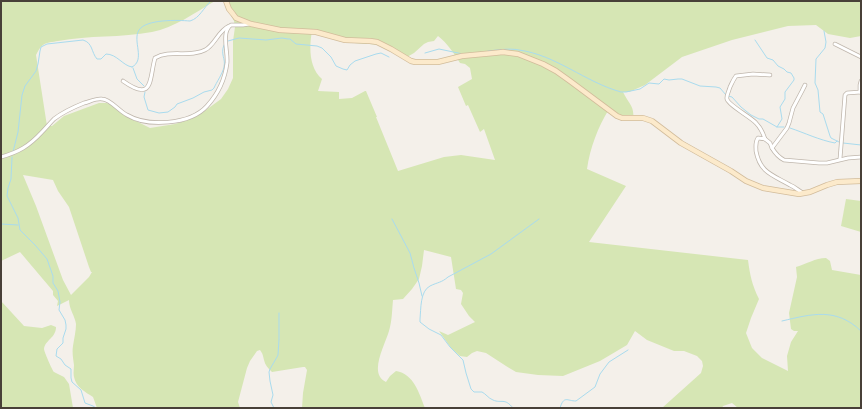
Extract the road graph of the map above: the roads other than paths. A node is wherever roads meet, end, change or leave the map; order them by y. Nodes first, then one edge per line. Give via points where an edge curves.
1 (226, 1) edge
2 (251, 24) junction
3 (231, 25) junction
4 (835, 44) dead end
5 (861, 57) edge
6 (770, 75) dead end
7 (124, 81) dead end
8 (861, 81) edge
9 (804, 84) dead end
10 (860, 92) edge
11 (765, 139) junction
12 (772, 148) junction
13 (1, 157) edge
14 (861, 157) edge
15 (840, 159) junction
16 (861, 181) edge
17 (803, 193) junction

1 - 2 street via 236,18
2 - 3 street
2 - 17 street via 280,30 316,32 345,40 377,42 415,62 438,62 494,52 525,56 556,71 617,116 652,121 676,140 751,183 770,190
3 - 7 street via 221,31 204,51 159,55 155,58 148,88 137,89
3 - 13 street via 226,34 228,55 223,81 206,107 193,116 176,121 142,121 128,116 101,98 64,112 22,149
4 - 5 street
6 - 11 street via 736,76 727,99 731,105 757,123
8 - 10 street
9 - 12 street via 787,128
10 - 15 street via 845,95
11 - 12 street
11 - 17 street via 756,140 760,163 775,178
12 - 15 street via 784,160 827,163
14 - 15 street
16 - 17 street via 837,182

